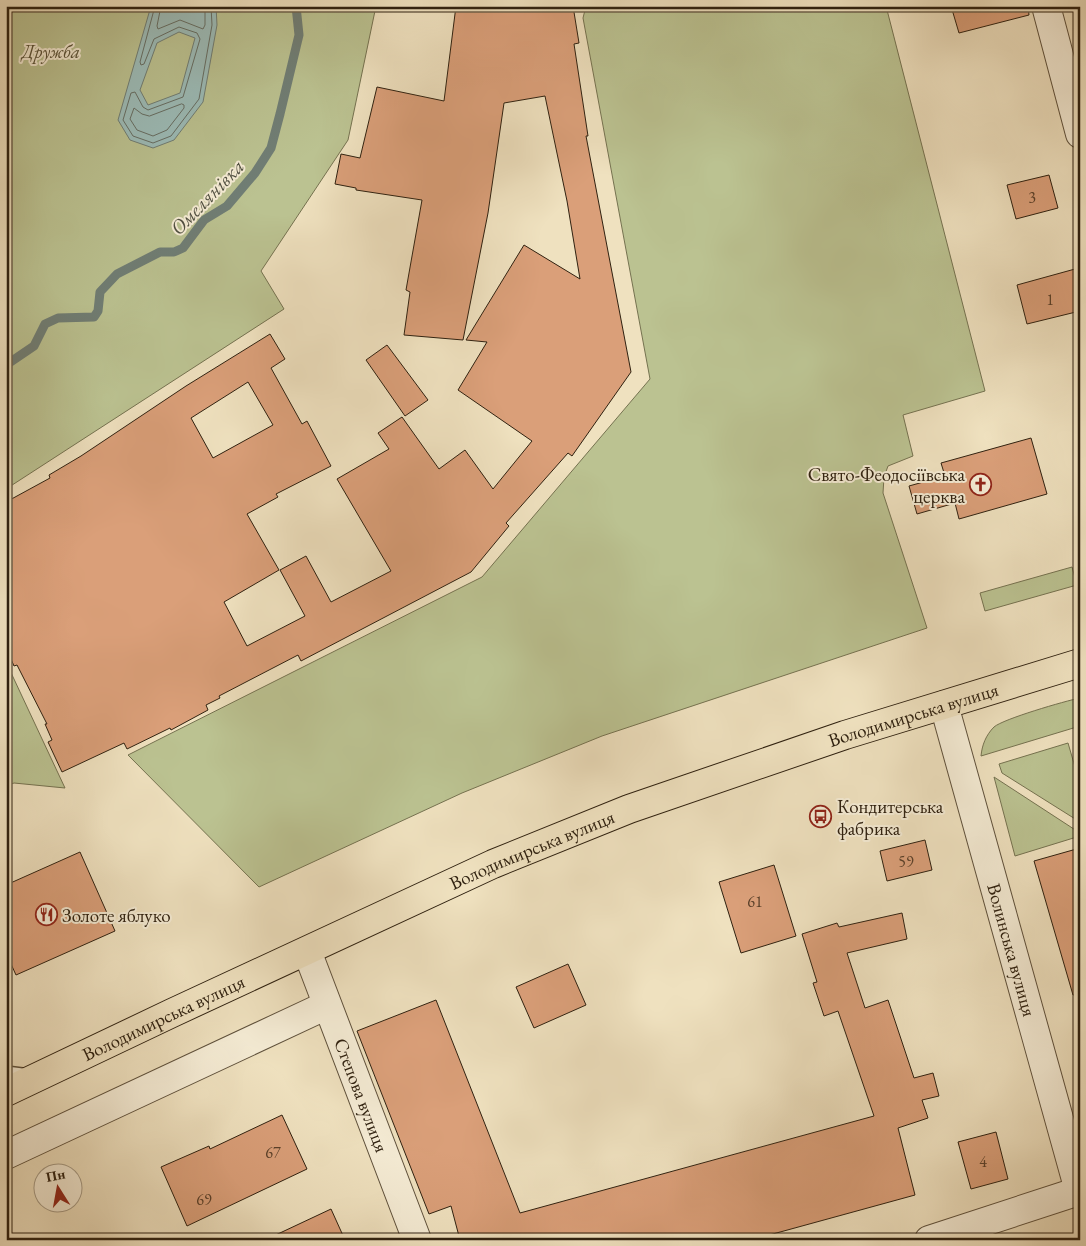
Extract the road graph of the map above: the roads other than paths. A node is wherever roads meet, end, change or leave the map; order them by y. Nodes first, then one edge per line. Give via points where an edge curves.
1 (1046, 6) edge
2 (1080, 134) edge
3 (1080, 663) edge
4 (944, 705) junction
5 (306, 951) junction
6 (328, 1005) junction
7 (6, 1074) edge
8 (36, 1078) junction
9 (6, 1092) edge
10 (6, 1155) edge
11 (1079, 1193) edge
12 (417, 1240) edge
13 (929, 1240) edge

1 - 2 street
3 - 4 main road, Володимирська вулиця
4 - 5 main road, Володимирська вулиця via 629,809 493,864
4 - 11 street, Волинська вулиця
5 - 6 street, Степова вулиця
5 - 8 main road, Володимирська вулиця
6 - 10 street
6 - 12 street, Степова вулиця
7 - 8 lane
8 - 9 main road, Володимирська вулиця
11 - 13 street

